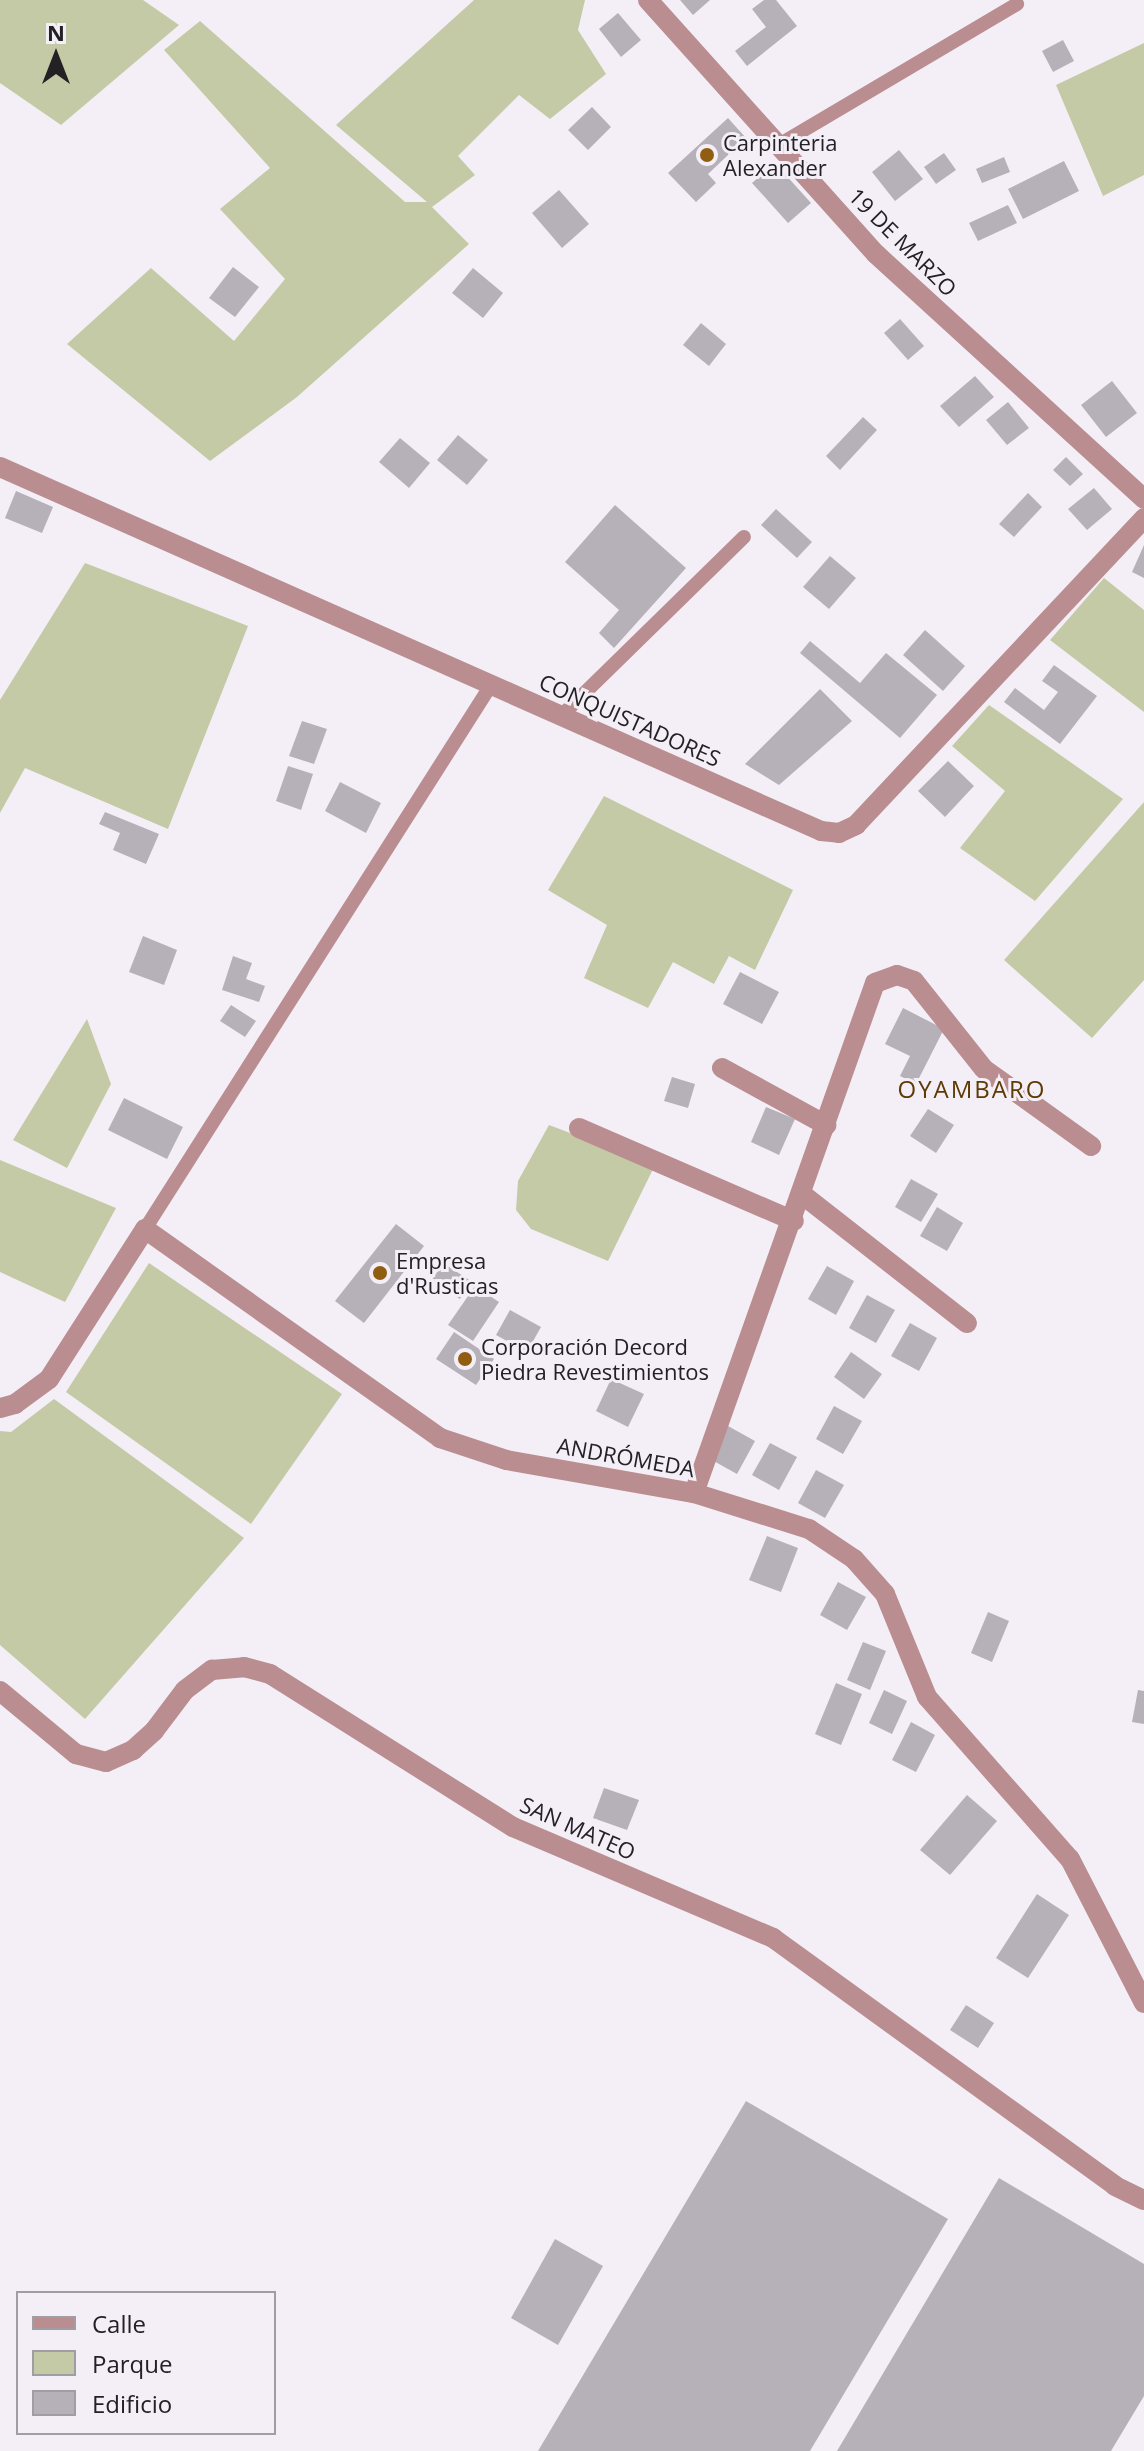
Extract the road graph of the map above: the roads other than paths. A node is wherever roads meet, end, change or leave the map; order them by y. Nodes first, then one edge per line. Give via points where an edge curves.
1 (648, 0) edge
2 (1017, 4) dead end
3 (777, 146) junction
4 (0, 467) edge
5 (1144, 499) edge
6 (1144, 518) edge
7 (744, 537) dead end
8 (491, 685) junction
9 (561, 716) junction
10 (722, 1068) dead end
11 (826, 1125) junction
12 (579, 1128) dead end
13 (1091, 1146) dead end
14 (803, 1195) junction
15 (794, 1221) junction
16 (145, 1229) junction
17 (967, 1323) dead end
18 (0, 1408) edge
19 (694, 1493) junction
20 (0, 1691) edge
21 (1144, 2003) edge
22 (1144, 2200) edge

1 - 3 street, 19 DE MARZO
2 - 3 lane
3 - 5 street, 19 DE MARZO via 876,254
4 - 8 street, CONQUISTADORES
6 - 9 street, CONQUISTADORES via 856,825 839,833 821,831
7 - 9 lane
8 - 9 street, CONQUISTADORES
8 - 16 lane
10 - 11 street
11 - 13 street via 875,983 897,975 914,981 984,1069
11 - 14 street
12 - 15 street
14 - 15 street
14 - 17 street
15 - 19 street
16 - 18 street via 49,1379 15,1404
16 - 19 street, ANDRÓMEDA via 440,1438 506,1460
19 - 21 street, ANDRÓMEDA via 809,1529 854,1559 885,1594 927,1697 1070,1859
20 - 22 street, SAN MATEO via 76,1754 106,1762 143,1741 185,1690 212,1670 244,1667 270,1674 513,1827 773,1938 1115,2186

